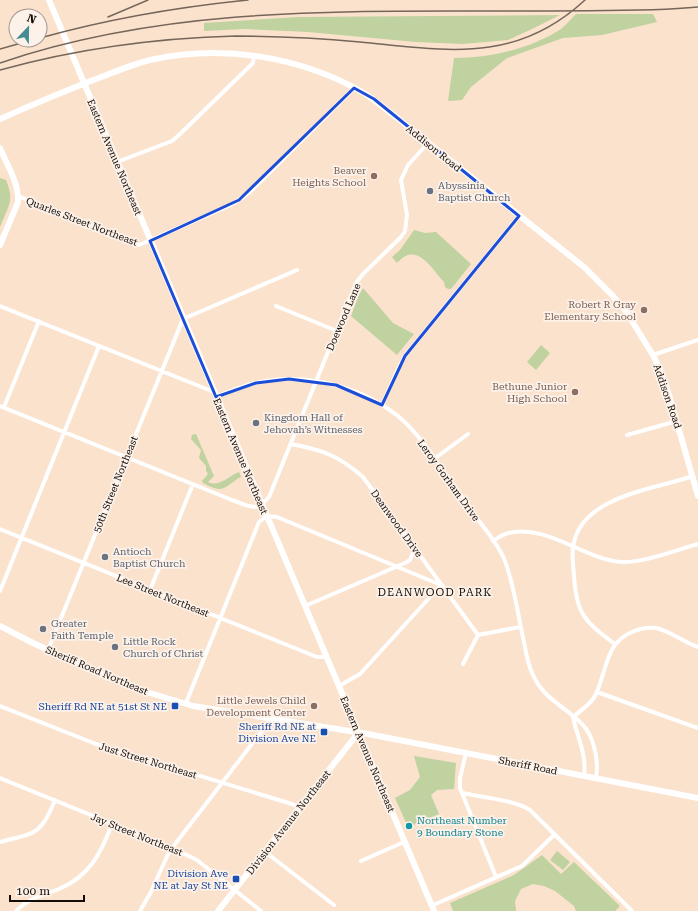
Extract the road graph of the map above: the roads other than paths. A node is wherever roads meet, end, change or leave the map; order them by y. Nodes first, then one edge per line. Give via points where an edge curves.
1 (49, 0) edge
2 (254, 56) junction
3 (84, 83) junction
4 (354, 88) junction
5 (0, 119) edge
6 (428, 143) junction
7 (0, 148) edge
8 (117, 162) junction
9 (18, 196) junction
10 (519, 216) junction
11 (150, 241) junction
12 (0, 245) edge
13 (297, 270) dead end
14 (0, 306) edge
15 (276, 306) dead end
16 (182, 319) junction
17 (38, 321) junction
18 (337, 331) junction
19 (698, 340) edge
20 (99, 346) junction
21 (653, 354) junction
22 (162, 371) junction
23 (316, 381) junction
24 (215, 394) junction
25 (382, 405) junction
26 (2, 406) edge
27 (677, 421) junction
28 (65, 432) junction
29 (468, 434) dead end
30 (627, 435) dead end
31 (291, 444) junction
32 (126, 457) junction
33 (434, 459) junction
34 (693, 476) junction
35 (193, 484) junction
36 (698, 496) edge
37 (262, 505) junction
38 (267, 516) junction
39 (0, 529) edge
40 (22, 538) junction
41 (493, 541) junction
42 (698, 544) edge
43 (573, 547) junction
44 (415, 548) junction
45 (83, 563) junction
46 (395, 566) junction
47 (441, 585) junction
48 (150, 590) junction
49 (0, 591) edge
50 (305, 606) junction
51 (220, 618) junction
52 (0, 626) edge
53 (520, 627) junction
54 (0, 630) edge
55 (10, 632) junction
56 (478, 635) junction
57 (616, 644) junction
58 (698, 648) edge
59 (48, 650) junction
60 (326, 658) junction
61 (464, 664) dead end
62 (340, 686) junction
63 (597, 692) junction
64 (186, 703) junction
65 (0, 706) edge
66 (573, 717) junction
67 (271, 719) junction
68 (698, 728) edge
69 (358, 733) junction
70 (466, 753) junction
71 (584, 776) junction
72 (0, 778) edge
73 (596, 778) junction
74 (223, 782) junction
75 (462, 793) junction
76 (698, 798) edge
77 (55, 800) junction
78 (298, 807) junction
79 (112, 824) junction
80 (554, 835) junction
81 (0, 842) edge
82 (404, 842) junction
83 (172, 848) junction
84 (264, 851) junction
85 (361, 861) dead end
86 (496, 877) junction
87 (234, 889) junction
88 (334, 905) dead end
89 (432, 908) edge
90 (16, 911) edge
91 (140, 911) edge
92 (218, 911) edge
93 (261, 911) edge
94 (632, 911) edge

1 - 3 main road, Eastern Avenue Northeast
2 - 3 main road, Addison Road via 214,52 177,56 134,65
2 - 4 main road, Addison Road via 302,67
2 - 8 street via 253,63 180,135
3 - 5 main road, Addison Road
3 - 8 main road, Eastern Avenue Northeast
4 - 6 main road, Addison Road via 374,99
4 - 11 street via 250,192 233,204
6 - 10 main road, Addison Road
6 - 18 street, Doewood Lane via 408,165 401,180 407,215 405,231 356,282
7 - 9 main road, Quarles Street Northeast
8 - 11 main road, Eastern Avenue Northeast
9 - 11 street, Quarles Street Northeast via 139,245
9 - 12 main road via 18,202
10 - 21 main road, Addison Road via 586,269 612,295 637,327
10 - 25 street via 406,356
11 - 16 main road, Eastern Avenue Northeast
13 - 16 street
14 - 17 street
15 - 18 street
16 - 22 street, 50th Street Northeast
16 - 24 main road, Eastern Avenue Northeast
17 - 20 street
17 - 26 street
18 - 23 street, Doewood Lane
19 - 21 street
20 - 22 street
20 - 28 street
21 - 27 main road, Addison Road
22 - 24 street
22 - 32 street, 50th Street Northeast
23 - 24 street, Leroy Gorham Drive via 272,380
23 - 25 street, Leroy Gorham Drive via 348,389
23 - 31 street, Doewood Lane
24 - 37 main road, Eastern Avenue Northeast
25 - 33 street, Leroy Gorham Drive via 398,416
26 - 28 street
27 - 30 street
27 - 34 main road, Addison Road
28 - 32 street
28 - 40 street
29 - 33 street
31 - 37 street, Doewood Lane via 269,497
31 - 44 street, Deanwood Drive via 316,449 338,458 353,468 363,477
32 - 35 street
32 - 45 street, 50th Street Northeast
33 - 41 street, Leroy Gorham Drive
34 - 36 main road, Addison Road
34 - 43 street via 603,505 584,521
35 - 37 street via 253,507
35 - 48 street
37 - 38 main road, Eastern Avenue Northeast
38 - 46 street via 277,517
38 - 50 main road, Eastern Avenue Northeast
38 - 51 street via 259,522
39 - 40 street, Lee Street Northeast
40 - 45 street, Lee Street Northeast
40 - 49 street
41 - 43 street via 511,532 529,532 542,534
41 - 53 street, Leroy Gorham Drive via 506,563
42 - 43 street via 627,562 607,560
43 - 57 street via 577,604 586,620
44 - 46 street via 410,560
44 - 47 street, Deanwood Drive
45 - 48 street, Lee Street Northeast
45 - 59 street, 50th Street Northeast
46 - 47 street
46 - 50 street
47 - 56 street, Deanwood Drive
47 - 62 street via 360,674
48 - 51 street, Lee Street Northeast
50 - 60 main road, Eastern Avenue Northeast
51 - 60 street, Lee Street Northeast via 317,657
51 - 64 street
52 - 55 main road, Sheriff Road Northeast
53 - 56 street
53 - 66 street, Leroy Gorham Drive via 528,662 536,682
54 - 55 main road, Sheriff Road Northeast
55 - 59 main road, Sheriff Road Northeast
56 - 61 street
57 - 58 street via 636,630 655,628
57 - 63 street
59 - 64 main road, Sheriff Road Northeast via 120,682
60 - 62 main road, Eastern Avenue Northeast
62 - 69 main road, Eastern Avenue Northeast
63 - 66 street
63 - 68 street
64 - 67 main road, Sheriff Road Northeast via 192,702 214,709
65 - 74 street, Just Street Northeast via 96,744
66 - 71 street via 584,755
66 - 73 street, Leroy Gorham Drive via 585,727 592,743 596,759
67 - 69 main road, Sheriff Road Northeast
67 - 74 street
69 - 70 main road, Sheriff Road
69 - 78 main road, Division Avenue Northeast
69 - 82 main road, Eastern Avenue Northeast
70 - 71 main road, Sheriff Road
70 - 75 street via 460,782
71 - 73 main road, Sheriff Road
72 - 77 street, Jay Street Northeast
73 - 76 main road, Sheriff Road
74 - 78 street, Just Street Northeast
74 - 83 street
75 - 80 street via 526,808
75 - 86 street
77 - 79 street, Jay Street Northeast
77 - 81 street via 46,820 37,830
78 - 84 main road, Division Avenue Northeast
79 - 83 street, Jay Street Northeast
79 - 90 street via 100,853 87,870 70,884 32,898
80 - 86 street via 524,864
80 - 94 street
82 - 85 street
82 - 89 main road, Eastern Avenue Northeast
83 - 87 street, Jay Street Northeast via 197,860
83 - 91 street
84 - 87 main road, Division Avenue Northeast
84 - 88 street
86 - 89 street
87 - 92 main road, Division Avenue Northeast
87 - 93 street, Jay Street Northeast

